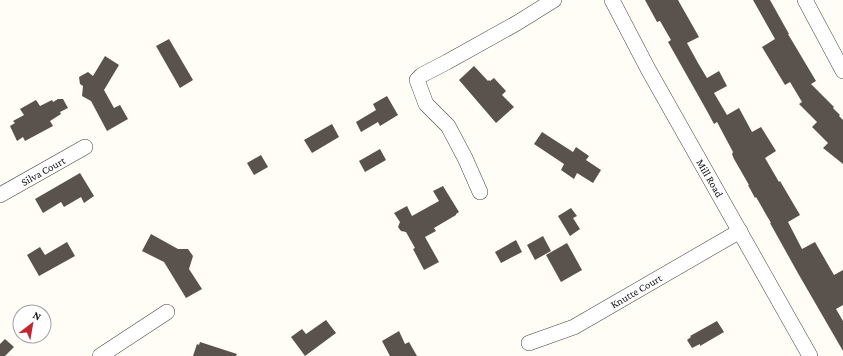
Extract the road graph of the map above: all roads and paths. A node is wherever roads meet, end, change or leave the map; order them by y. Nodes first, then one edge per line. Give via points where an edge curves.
1 (554, 0) edge
2 (612, 0) edge
3 (805, 0) edge
4 (843, 71) edge
5 (85, 147) dead end
6 (480, 192) dead end
7 (0, 195) edge
8 (740, 230) junction
9 (167, 312) dead end
10 (529, 343) dead end
11 (100, 356) edge
12 (810, 356) edge

1 - 6 street via 417,80 426,104 448,126
2 - 8 street, Mill Road via 648,69
3 - 4 street
5 - 7 street, Silva Court
8 - 10 street, Knutte Court via 574,327
8 - 12 street, Mill Road
9 - 11 street

